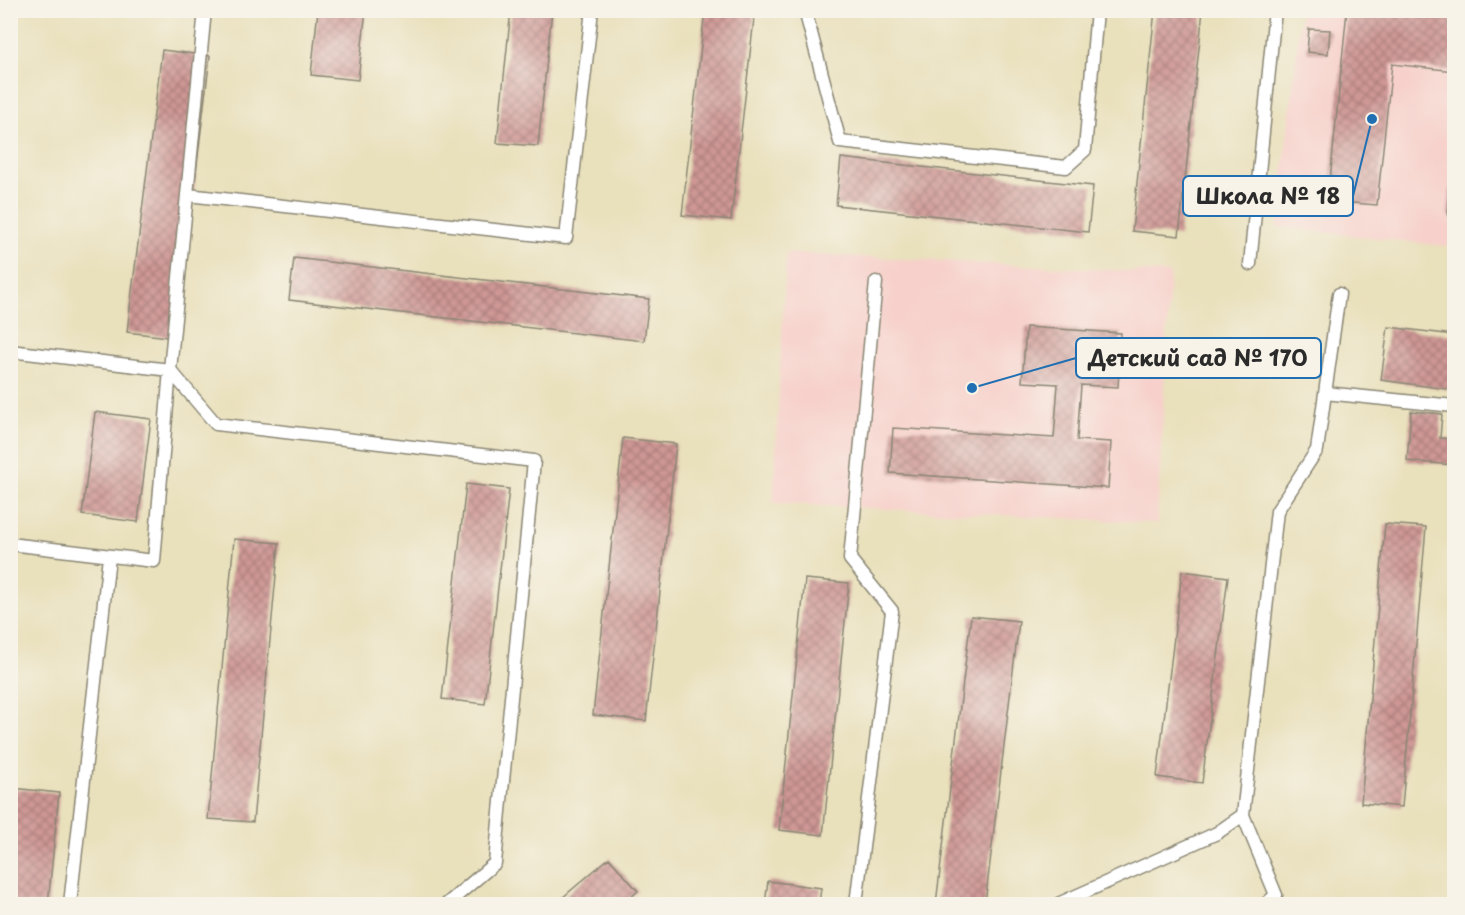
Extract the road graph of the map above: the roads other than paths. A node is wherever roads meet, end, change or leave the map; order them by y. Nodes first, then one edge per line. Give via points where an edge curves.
1 (205, 10) edge
2 (592, 10) edge
3 (803, 10) edge
4 (1097, 10) edge
5 (1275, 10) edge
6 (188, 195) junction
7 (1250, 264) dead end
8 (876, 282) dead end
9 (1339, 294) dead end
10 (10, 351) edge
11 (170, 370) junction
12 (1324, 393) junction
13 (1455, 406) edge
14 (10, 544) edge
15 (109, 557) junction
16 (1243, 815) junction
17 (70, 904) edge
18 (447, 904) edge
19 (856, 904) edge
20 (1058, 904) edge
21 (1266, 904) edge

1 - 6 lane
2 - 6 lane via 566,238
3 - 4 lane via 840,142 1066,166 1085,150
5 - 7 lane
6 - 11 lane
8 - 19 lane via 850,559 892,611
9 - 12 lane
10 - 11 lane
11 - 15 lane via 154,561
11 - 18 lane via 216,424 534,461 495,863
12 - 13 lane
12 - 16 lane via 1317,450 1277,511
14 - 15 lane
15 - 17 lane
16 - 20 lane via 1217,833
16 - 21 lane via 1276,895

